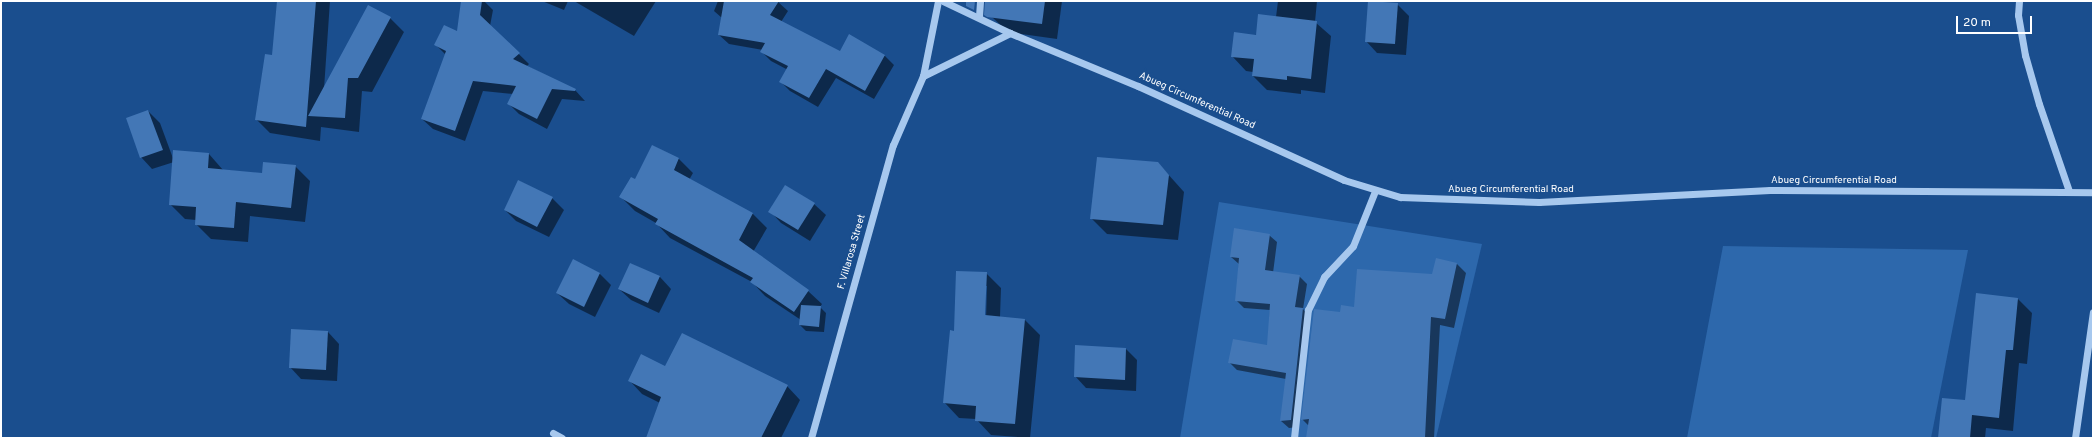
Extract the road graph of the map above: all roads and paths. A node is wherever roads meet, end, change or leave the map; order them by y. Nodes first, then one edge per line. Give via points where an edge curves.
1 (938, 1) edge
2 (943, 1) edge
3 (980, 1) edge
4 (2019, 1) edge
5 (979, 16) junction
6 (1010, 32) junction
7 (923, 76) junction
8 (1375, 191) junction
9 (2069, 191) junction
10 (2093, 192) edge
11 (2093, 312) edge
12 (553, 433) dead end
13 (562, 438) edge
14 (811, 438) edge
15 (1294, 438) edge
16 (2075, 438) edge

1 - 7 street, F. Villarosa Street
2 - 5 street, Abueg Circumferential Road
3 - 5 street
4 - 9 street via 2018,15 2025,55
5 - 6 street, Abueg Circumferential Road
6 - 7 street
6 - 8 street, Abueg Circumferential Road
7 - 14 street, F. Villarosa Street via 893,145
8 - 9 street, Abueg Circumferential Road via 1420,200 1539,202 1770,190
8 - 15 street via 1353,246 1324,277 1308,310
9 - 10 street, Abueg Circumferential Road
11 - 16 street
12 - 13 street

